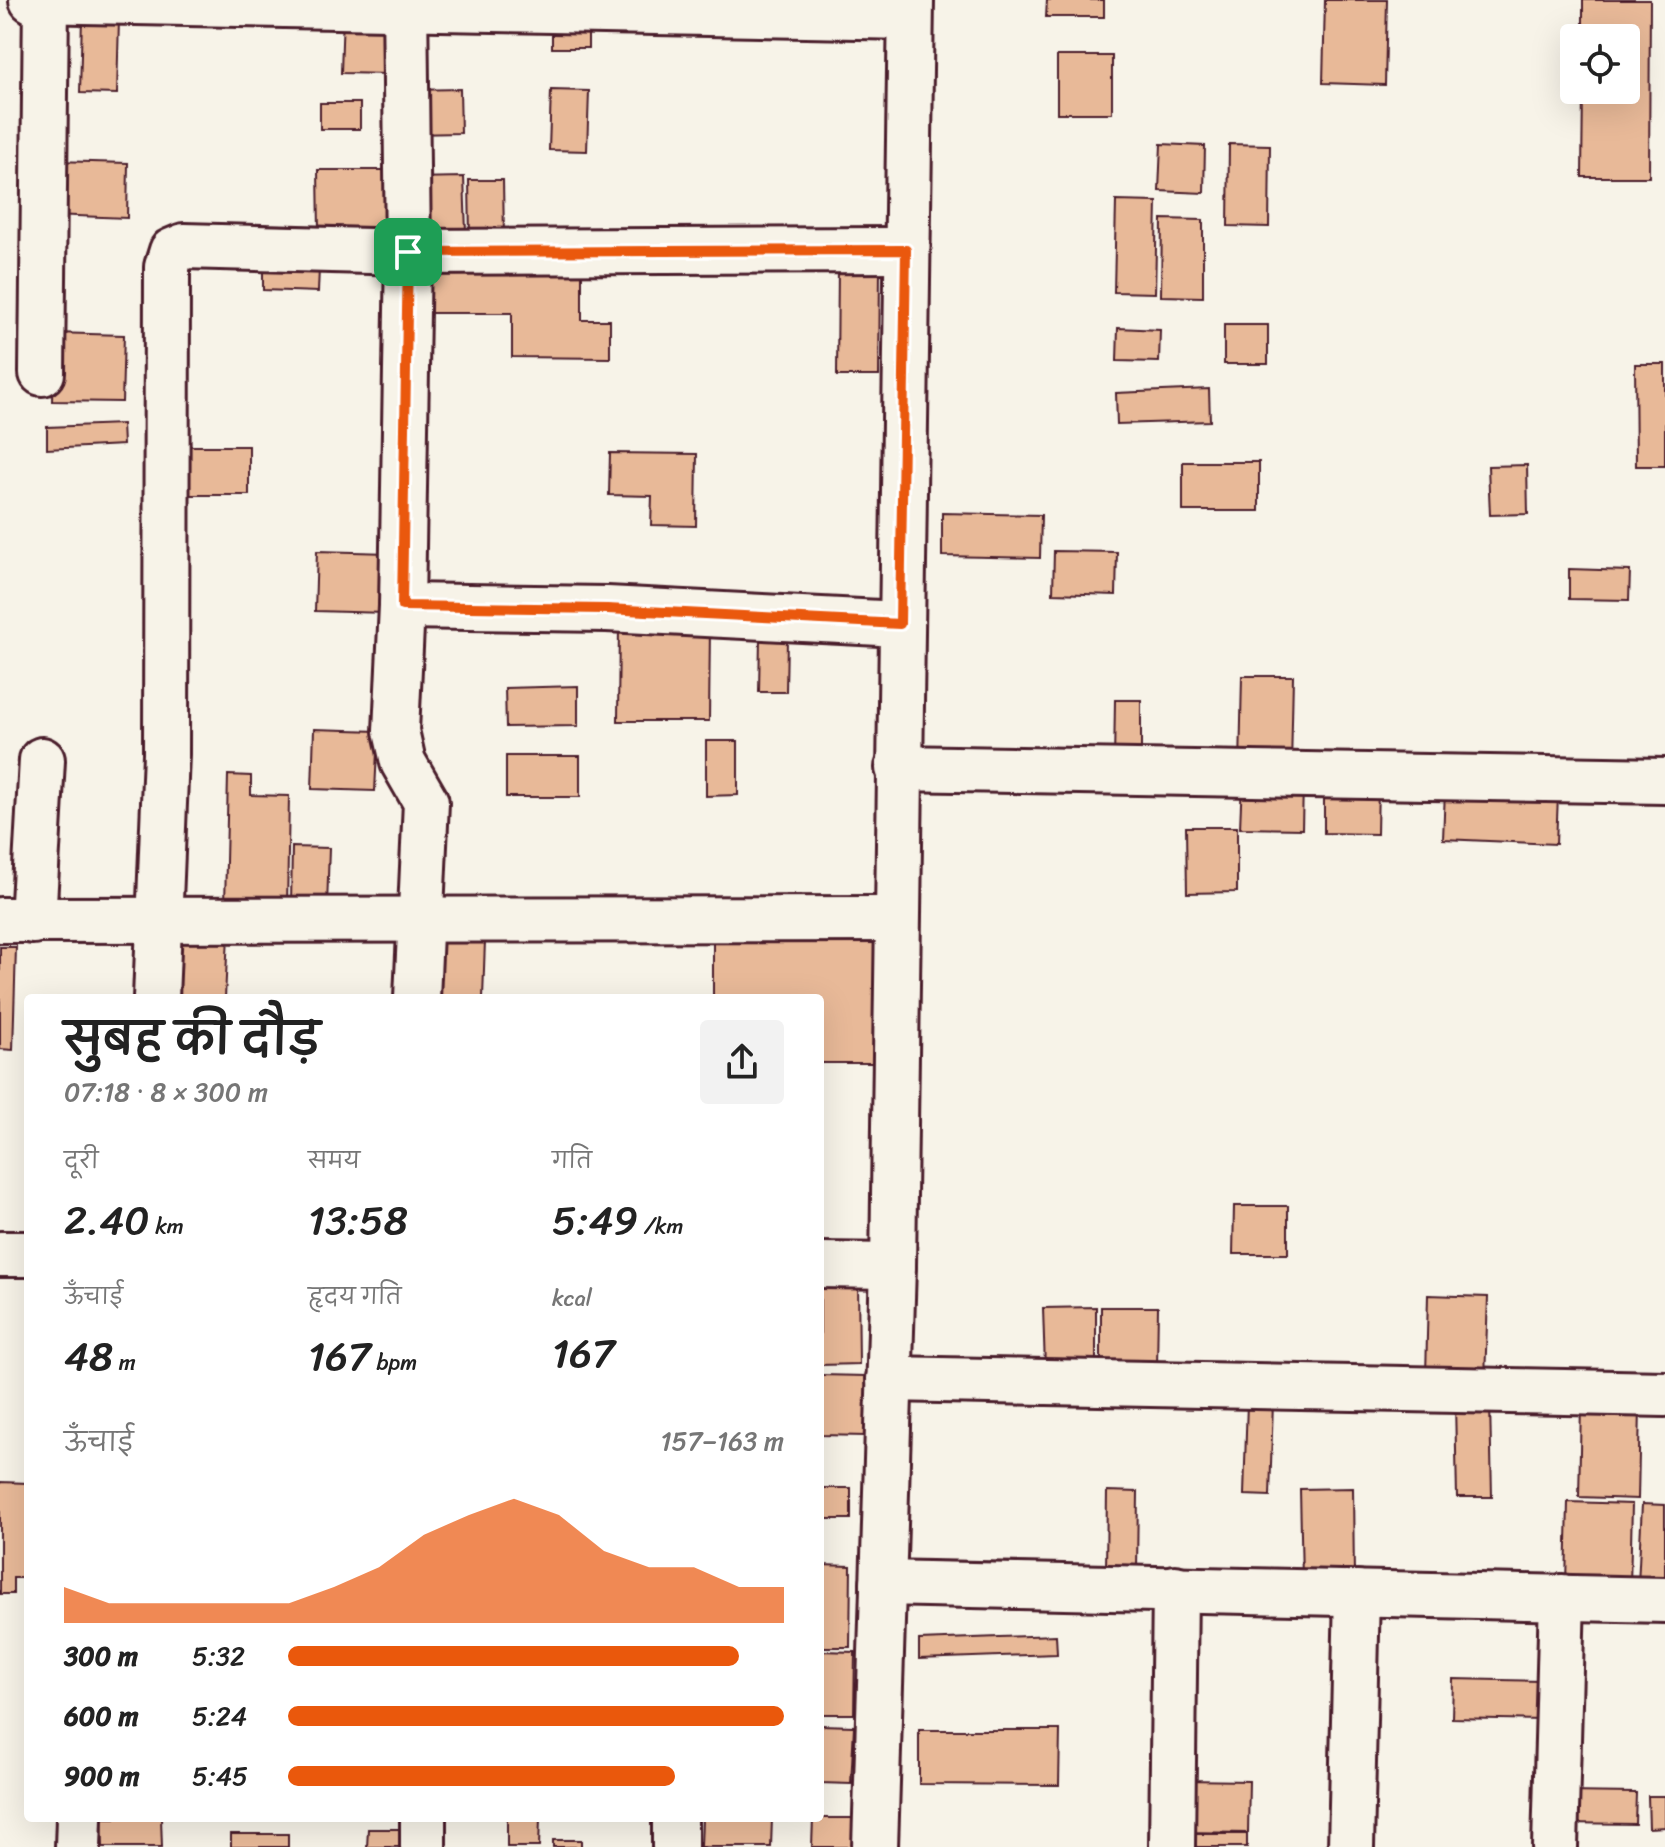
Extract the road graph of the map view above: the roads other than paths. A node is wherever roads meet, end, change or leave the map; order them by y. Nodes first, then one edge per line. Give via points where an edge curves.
1 (32, 0) edge
2 (46, 0) edge
3 (405, 4) edge
4 (910, 9) edge
5 (906, 250) junction
6 (408, 252) junction
7 (42, 373) dead end
8 (402, 606) junction
9 (900, 624) junction
10 (42, 760) dead end
11 (898, 768) junction
12 (1665, 781) edge
13 (896, 919) junction
14 (16, 920) edge
15 (160, 921) junction
16 (420, 921) junction
17 (156, 994) edge
18 (417, 994) edge
19 (0, 1254) edge
20 (24, 1254) edge
21 (824, 1265) edge
22 (893, 1266) junction
23 (889, 1379) junction
24 (1665, 1394) edge
25 (883, 1583) junction
26 (1175, 1588) junction
27 (1357, 1593) junction
28 (1562, 1597) junction
29 (1665, 1600) edge
30 (79, 1822) edge
31 (423, 1822) edge
32 (675, 1822) edge
33 (78, 1847) edge
34 (423, 1847) edge
35 (675, 1847) edge
36 (875, 1847) edge
37 (1172, 1847) edge
38 (1351, 1847) edge
39 (1555, 1847) edge

1 - 2 street
2 - 3 street
2 - 7 street
3 - 4 street
3 - 6 street
4 - 5 street
5 - 6 street
5 - 9 street
6 - 8 street
6 - 15 street via 184,246 172,251 167,267 166,754
8 - 9 street via 607,609
8 - 16 street via 398,748 426,802
9 - 11 street
10 - 14 street
11 - 12 street
11 - 13 street
13 - 16 street
13 - 22 street
14 - 15 street
15 - 16 street
15 - 17 street
16 - 18 street
19 - 20 street
21 - 22 street
22 - 23 street
23 - 24 street
23 - 25 street
25 - 26 street
25 - 36 street
26 - 27 street
26 - 37 street
27 - 28 street
27 - 38 street
28 - 29 street
28 - 39 street
30 - 33 street
31 - 34 street
32 - 35 street

